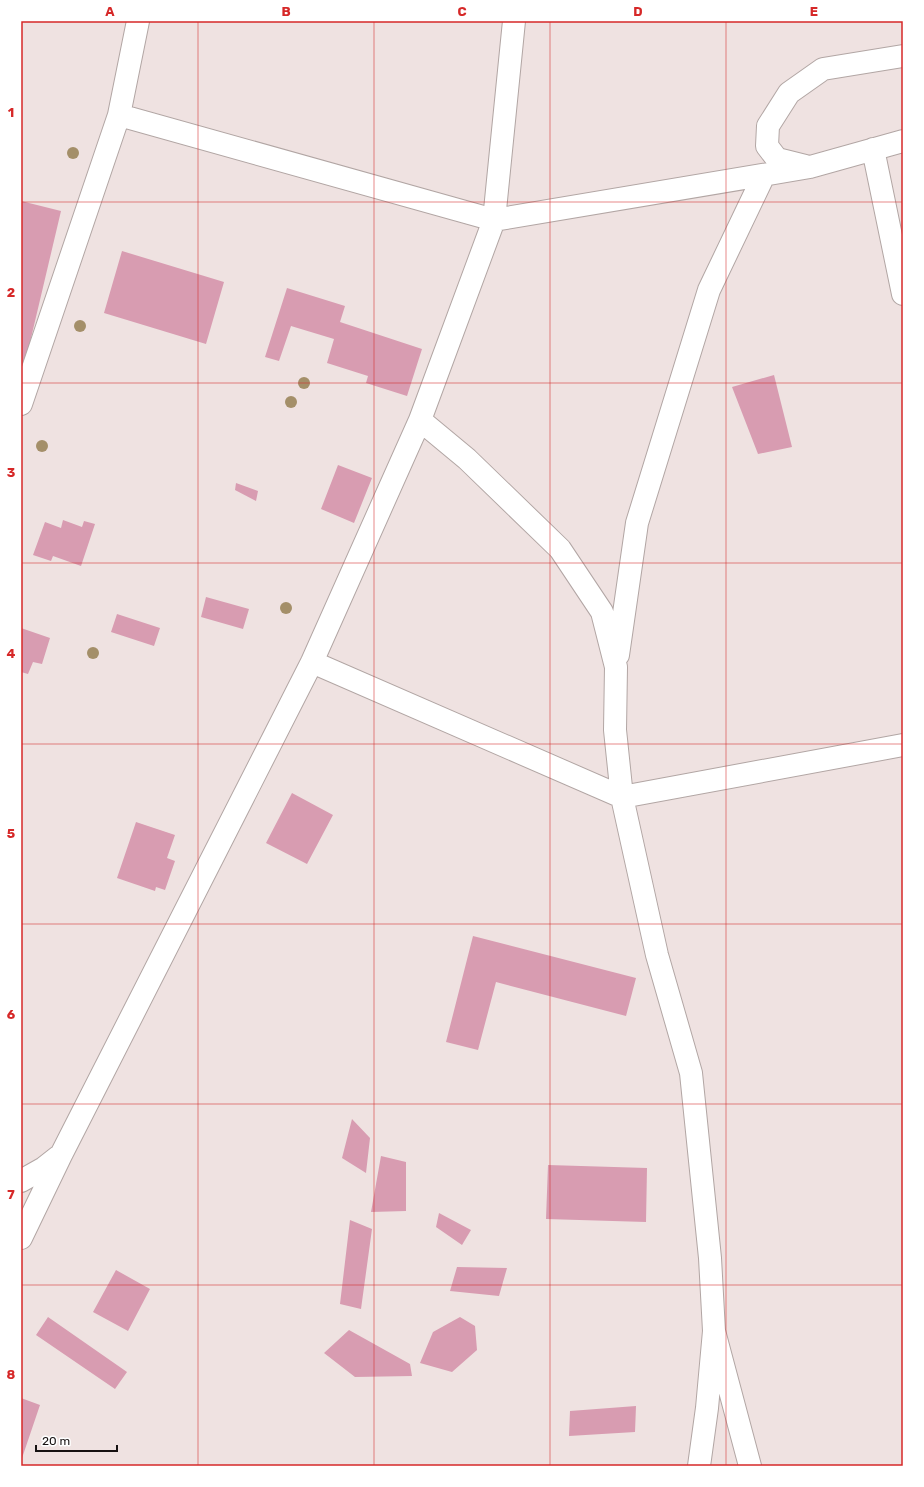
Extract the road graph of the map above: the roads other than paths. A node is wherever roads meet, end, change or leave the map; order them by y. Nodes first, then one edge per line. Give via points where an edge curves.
1 (138, 21) edge
2 (514, 21) edge
3 (903, 56) edge
4 (119, 115) junction
5 (903, 141) edge
6 (873, 149) junction
7 (810, 167) junction
8 (764, 175) junction
9 (494, 220) junction
10 (903, 294) edge
11 (21, 404) edge
12 (420, 420) junction
13 (312, 662) junction
14 (616, 666) junction
15 (903, 745) edge
16 (622, 797) junction
17 (61, 1155) junction
18 (21, 1180) edge
19 (21, 1238) edge
20 (714, 1331) junction
21 (699, 1466) edge
22 (750, 1466) edge

1 - 4 street
2 - 9 street
3 - 7 street via 823,69 789,92 768,126 767,146 777,158
4 - 9 street
4 - 11 street
5 - 6 street
6 - 7 street
6 - 10 street
7 - 8 street
8 - 9 street
8 - 14 street via 709,290 637,524
9 - 12 street
12 - 13 street
12 - 14 street via 467,459 560,549 602,612
13 - 16 street
13 - 17 street
14 - 16 street via 615,730
15 - 16 street
16 - 20 street via 657,955 691,1073 710,1258
17 - 18 street via 44,1168
17 - 19 street
20 - 21 street
20 - 22 street

